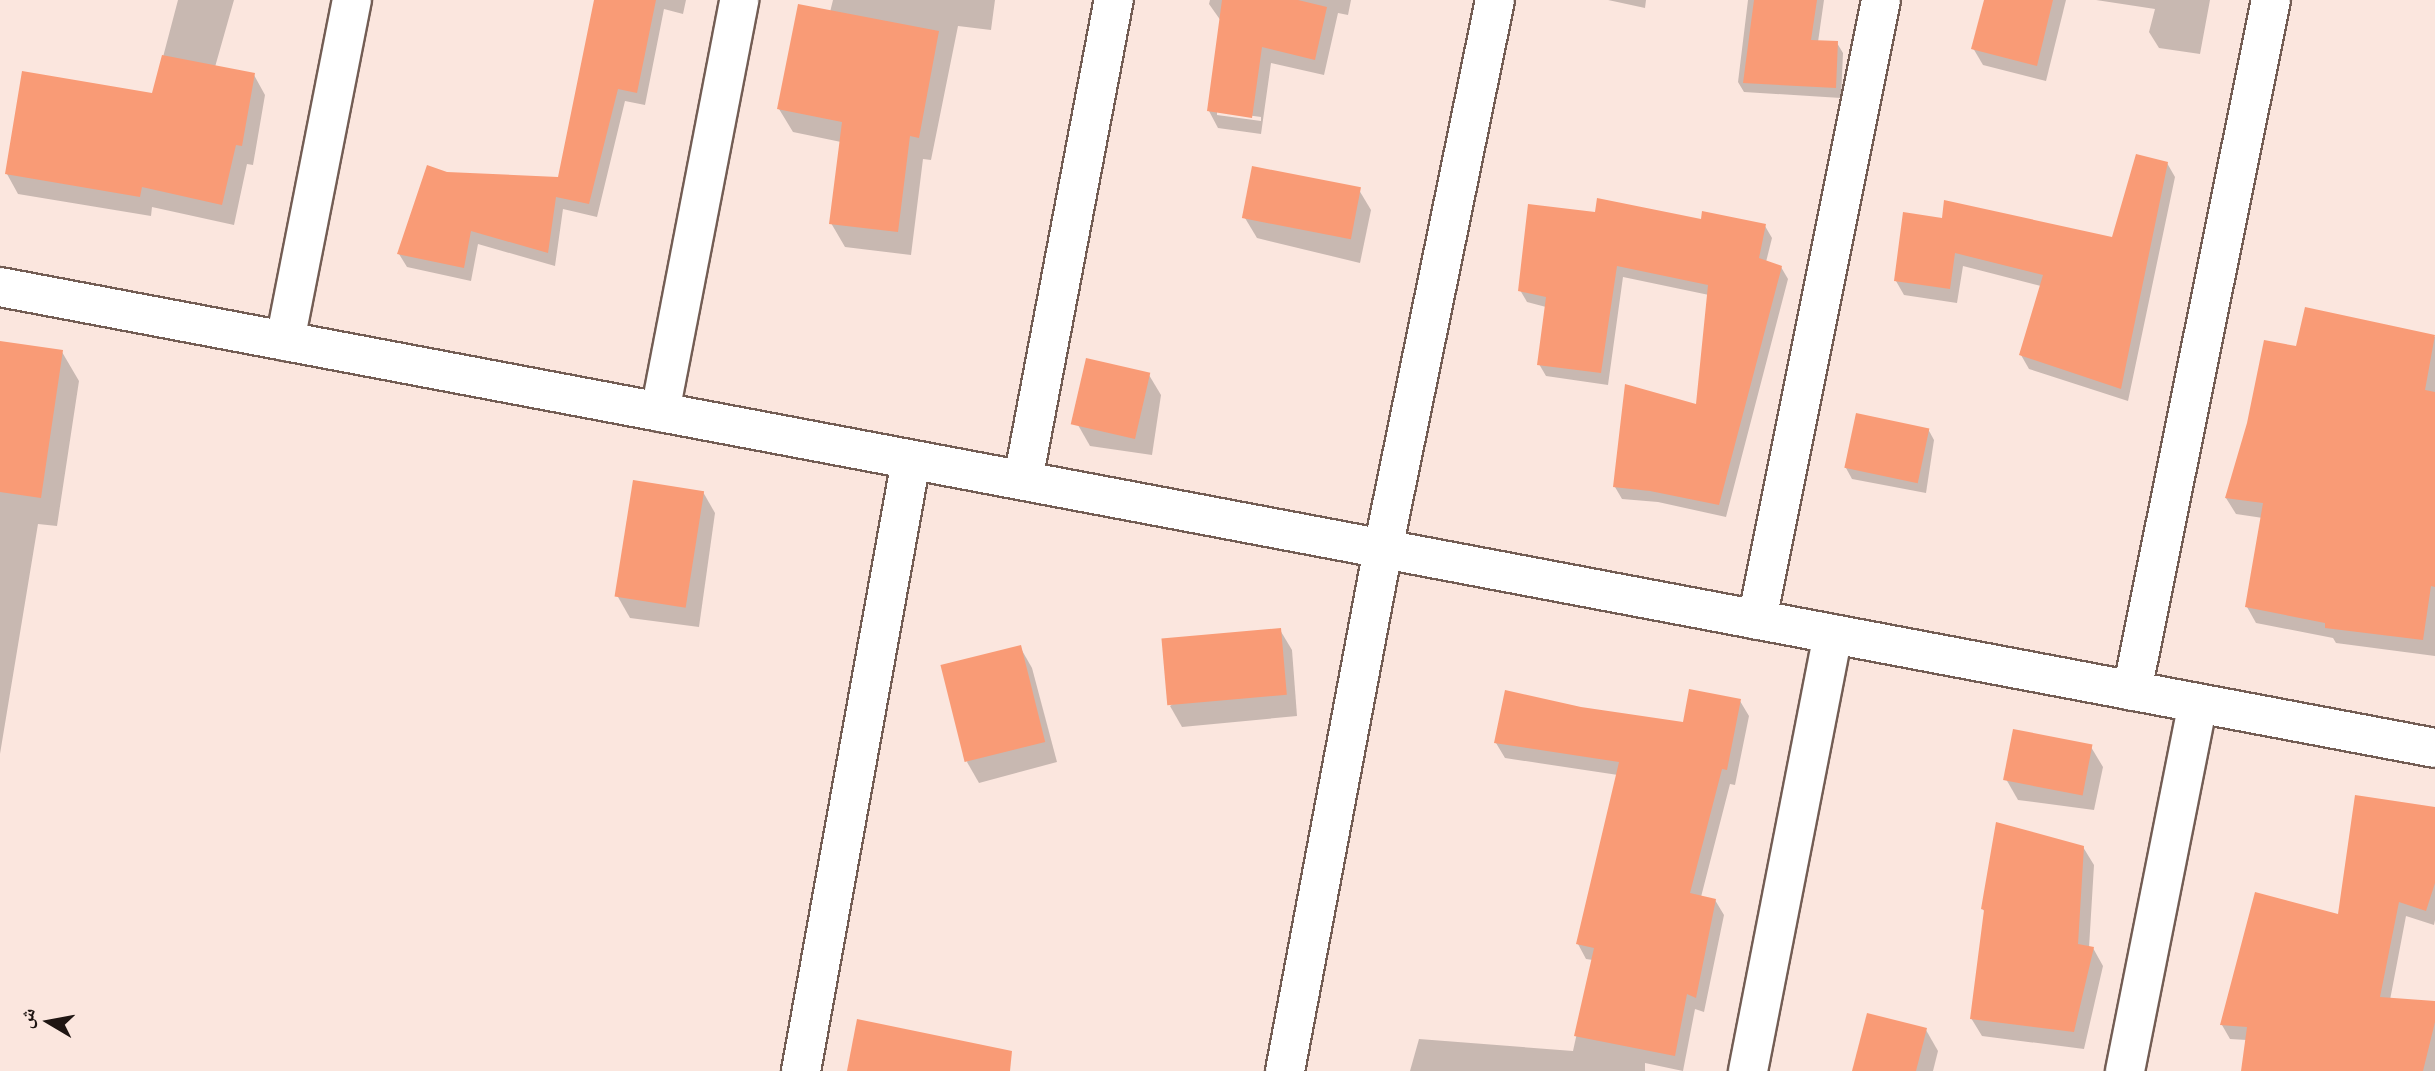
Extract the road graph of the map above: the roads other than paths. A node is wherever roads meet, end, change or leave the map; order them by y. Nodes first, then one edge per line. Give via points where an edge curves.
1 (352, 0) edge
2 (739, 0) edge
3 (1114, 0) edge
4 (1495, 0) edge
5 (1881, 0) edge
6 (2271, 0) edge
7 (0, 287) edge
8 (285, 341) junction
9 (660, 412) junction
10 (911, 460) junction
11 (1023, 480) junction
12 (1383, 549) junction
13 (1757, 620) junction
14 (1833, 634) junction
15 (2132, 691) junction
16 (2198, 704) junction
17 (2435, 748) edge
18 (801, 1071) edge
19 (1285, 1071) edge
20 (1748, 1071) edge
21 (2125, 1071) edge

1 - 8 street
2 - 9 street
3 - 11 street
4 - 12 street
5 - 13 street
6 - 15 street
7 - 8 street
8 - 9 street
9 - 10 street
10 - 11 street
10 - 18 street
11 - 12 street
12 - 13 street
12 - 19 street
13 - 14 street
14 - 15 street
14 - 20 street
15 - 16 street
16 - 17 street
16 - 21 street

